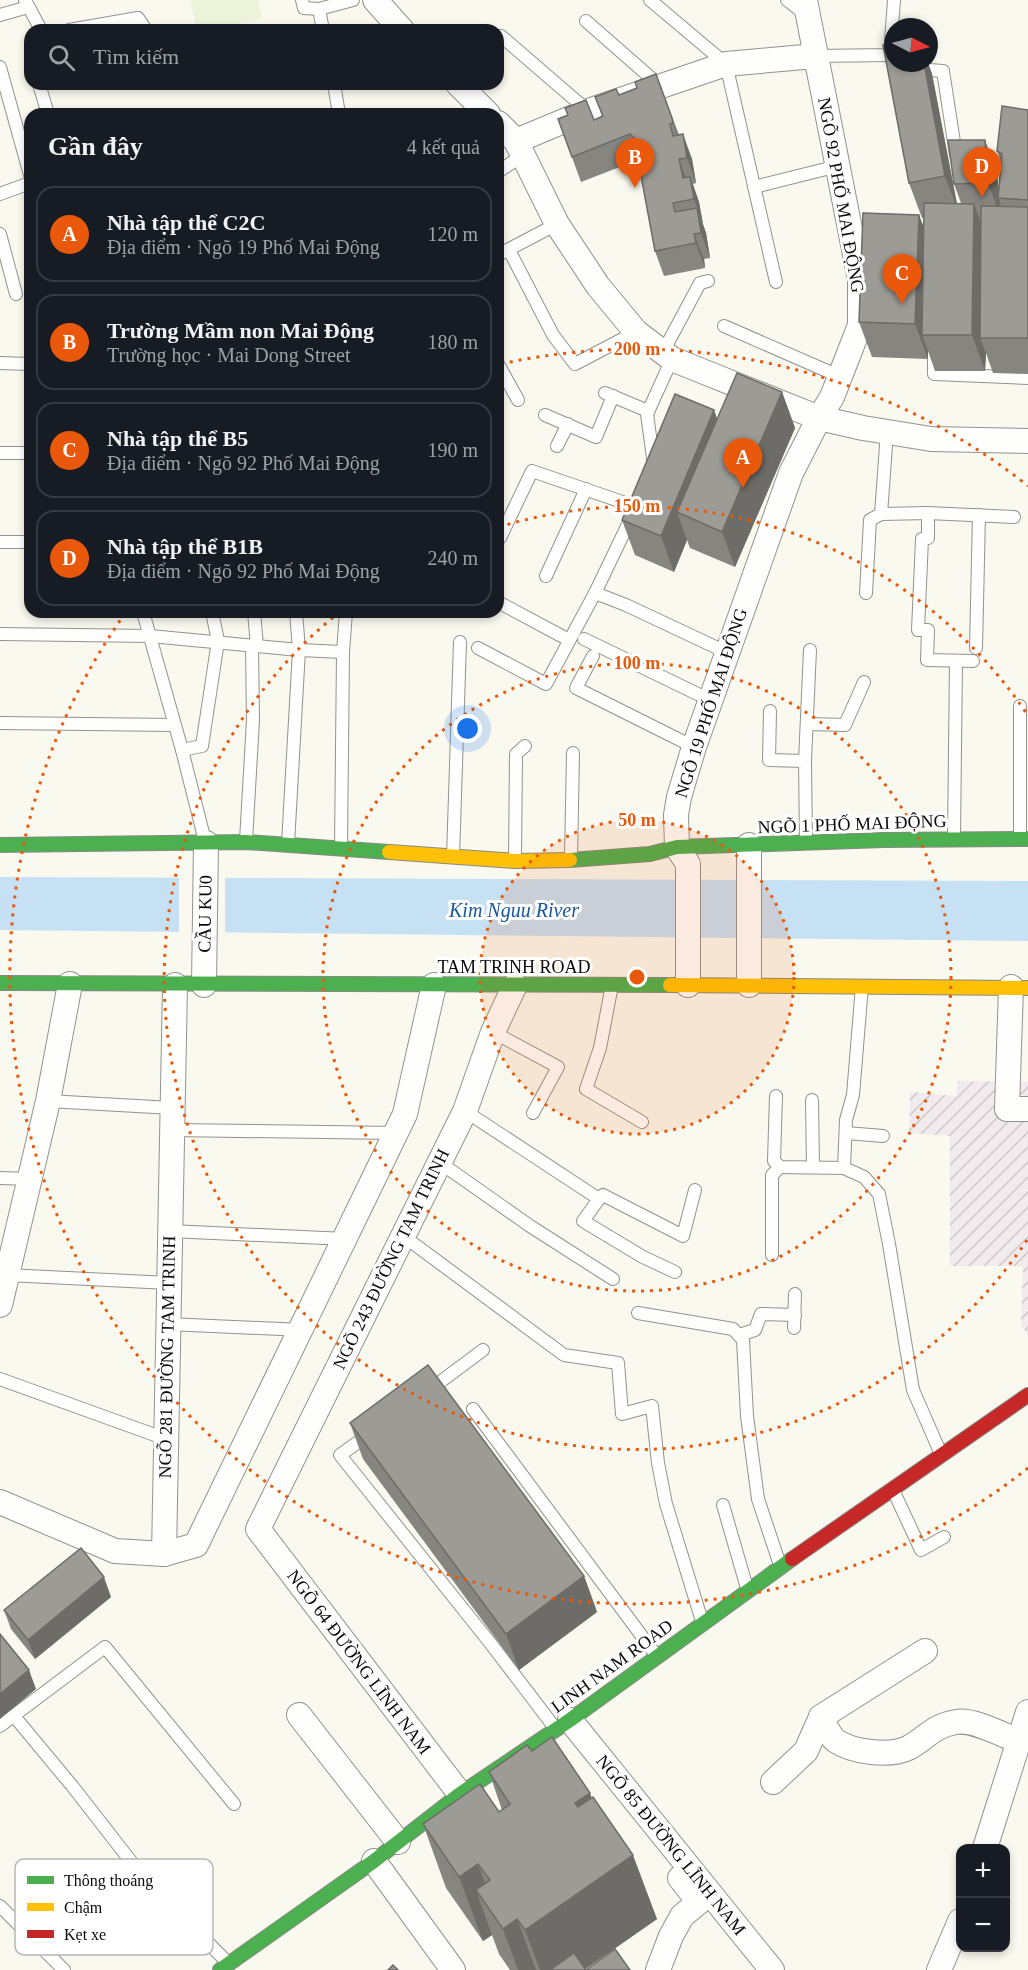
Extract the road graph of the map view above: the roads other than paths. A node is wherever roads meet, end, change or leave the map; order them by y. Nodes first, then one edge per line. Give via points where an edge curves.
1 (302, 0) edge
2 (353, 0) edge
3 (375, 0) edge
4 (650, 0) edge
5 (787, 0) edge
6 (894, 0) edge
7 (27, 3) edge
8 (807, 8) edge
9 (319, 9) junction
10 (0, 15) edge
11 (894, 18) edge
12 (586, 21) dead end
13 (38, 24) edge
14 (104, 24) edge
15 (142, 24) edge
16 (322, 24) edge
17 (397, 24) edge
18 (504, 39) edge
19 (815, 56) junction
20 (884, 62) edge
21 (726, 64) junction
22 (0, 67) edge
23 (938, 70) edge
24 (659, 86) junction
25 (41, 90) edge
26 (335, 90) edge
27 (464, 90) edge
28 (46, 108) edge
29 (338, 108) edge
30 (482, 108) edge
31 (588, 111) junction
32 (504, 130) edge
33 (519, 148) junction
34 (24, 153) edge
35 (504, 165) edge
36 (838, 166) junction
37 (958, 172) edge
38 (24, 185) edge
39 (754, 187) junction
40 (0, 194) edge
41 (557, 224) junction
42 (1, 238) edge
43 (504, 250) edge
44 (504, 257) edge
45 (708, 281) dead end
46 (776, 282) dead end
47 (16, 294) dead end
48 (724, 326) dead end
49 (636, 332) junction
50 (934, 340) edge
51 (667, 355) junction
52 (0, 363) edge
53 (24, 364) edge
54 (504, 375) edge
55 (841, 377) junction
56 (1028, 378) edge
57 (518, 400) dead end
58 (648, 411) junction
59 (545, 415) dead end
60 (819, 418) junction
61 (568, 424) junction
62 (887, 432) junction
63 (1028, 441) edge
64 (557, 446) dead end
65 (0, 453) edge
66 (24, 453) edge
67 (655, 472) edge
68 (586, 489) junction
69 (881, 513) junction
70 (928, 513) junction
71 (979, 514) junction
72 (1014, 517) dead end
73 (504, 530) edge
74 (0, 542) edge
75 (24, 542) edge
76 (546, 576) dead end
77 (595, 593) junction
78 (866, 593) dead end
79 (504, 605) edge
80 (145, 618) edge
81 (213, 618) edge
82 (254, 618) edge
83 (296, 618) edge
84 (346, 618) edge
85 (0, 634) edge
86 (150, 636) junction
87 (584, 639) dead end
88 (569, 640) junction
89 (218, 641) junction
90 (460, 642) dead end
91 (254, 646) junction
92 (478, 648) dead end
93 (976, 648) dead end
94 (299, 650) junction
95 (810, 650) dead end
96 (344, 652) junction
97 (726, 652) junction
98 (592, 656) dead end
99 (956, 661) junction
100 (973, 661) dead end
101 (864, 682) dead end
102 (710, 700) junction
103 (1020, 706) dead end
104 (770, 711) dead end
105 (0, 723) edge
106 (808, 724) junction
107 (174, 725) junction
108 (525, 746) dead end
109 (693, 747) junction
110 (182, 750) junction
111 (573, 753) dead end
112 (805, 761) junction
113 (1024, 839) edge
114 (954, 840) junction
115 (246, 842) junction
116 (206, 843) junction
117 (806, 843) junction
118 (0, 845) edge
119 (288, 845) junction
120 (749, 845) junction
121 (677, 847) junction
122 (341, 848) junction
123 (453, 857) junction
124 (571, 860) junction
125 (515, 861) junction
126 (0, 983) edge
127 (70, 984) junction
128 (612, 984) junction
129 (204, 985) junction
130 (434, 985) junction
131 (515, 985) junction
132 (688, 985) junction
133 (749, 985) junction
134 (862, 985) junction
135 (175, 986) junction
136 (1019, 987) edge
137 (493, 1032) junction
138 (776, 1096) dead end
139 (812, 1100) dead end
140 (48, 1101) junction
141 (1028, 1109) edge
142 (465, 1112) junction
143 (533, 1113) dead end
144 (172, 1119) junction
145 (642, 1122) dead end
146 (396, 1133) junction
147 (846, 1133) junction
148 (883, 1136) dead end
149 (439, 1162) junction
150 (780, 1167) junction
151 (813, 1167) junction
152 (844, 1168) junction
153 (0, 1178) edge
154 (30, 1179) junction
155 (695, 1190) dead end
156 (599, 1199) junction
157 (170, 1231) junction
158 (402, 1234) junction
159 (346, 1239) junction
160 (771, 1255) dead end
161 (675, 1272) dead end
162 (613, 1279) dead end
163 (169, 1283) junction
164 (3, 1290) edge
165 (795, 1293) dead end
166 (638, 1313) dead end
167 (795, 1314) junction
168 (168, 1324) junction
169 (794, 1328) dead end
170 (302, 1330) junction
171 (739, 1335) junction
172 (483, 1350) dead end
173 (0, 1379) edge
174 (1028, 1395) edge
175 (416, 1399) edge
176 (472, 1409) dead end
177 (378, 1427) edge
178 (166, 1439) junction
179 (941, 1454) junction
180 (892, 1490) junction
181 (0, 1502) edge
182 (723, 1505) dead end
183 (258, 1529) joint
184 (944, 1537) dead end
185 (164, 1554) junction
186 (781, 1566) junction
187 (747, 1590) junction
188 (702, 1622) junction
189 (925, 1651) dead end
190 (656, 1656) junction
191 (1028, 1712) edge
192 (299, 1715) dead end
193 (14, 1716) junction
194 (821, 1717) junction
195 (562, 1724) junction
196 (0, 1726) edge
197 (1018, 1741) junction
198 (1019, 1768) edge
199 (773, 1782) dead end
200 (460, 1794) junction
201 (234, 1804) dead end
202 (398, 1842) junction
203 (987, 1844) edge
204 (129, 1859) edge
205 (374, 1861) junction
206 (0, 1906) edge
207 (15, 1921) edge
208 (956, 1930) edge
209 (49, 1955) edge
210 (213, 1955) edge
211 (224, 1967) edge
212 (64, 1970) edge
213 (453, 1970) edge
214 (658, 1970) edge
215 (772, 1970) edge
216 (939, 1970) edge

1 - 9 lane via 304,8
2 - 9 lane
3 - 17 street
4 - 21 lane
5 - 8 lane
6 - 11 lane
7 - 10 lane
7 - 13 lane
8 - 19 street, NGÕ 92 PHỐ MAI ĐỘNG
9 - 16 lane
12 - 24 lane
14 - 15 lane via 138,18
18 - 31 lane
19 - 20 lane
19 - 21 street
19 - 36 street, NGÕ 92 PHỐ MAI ĐỘNG
21 - 24 street
21 - 39 lane
22 - 34 lane
23 - 37 lane via 943,71
24 - 31 street
25 - 28 lane
26 - 29 lane
27 - 30 street
31 - 33 street
32 - 33 street
33 - 35 lane
33 - 41 street
36 - 39 lane
36 - 55 street, NGÕ 92 PHỐ MAI ĐỘNG via 861,303 860,326
38 - 40 lane
39 - 46 lane
41 - 43 lane
41 - 49 street via 598,286
42 - 47 lane
44 - 49 lane via 575,364
45 - 51 lane via 700,283
48 - 55 lane
49 - 51 street
50 - 56 lane via 934,374 990,371
51 - 58 lane
51 - 60 street via 750,397
52 - 53 lane
54 - 57 lane
55 - 60 street, NGÕ 92 PHỐ MAI ĐỘNG
58 - 61 lane via 609,394 596,436
58 - 67 lane
59 - 61 lane
60 - 62 street
60 - 97 street, NGÕ 19 PHỐ MAI ĐỘNG via 791,472
61 - 64 lane
62 - 63 street via 931,439
62 - 69 lane
65 - 66 lane
68 - 73 lane via 532,471
68 - 76 lane
68 - 77 lane via 640,503
69 - 70 lane
69 - 78 lane via 870,520
70 - 71 lane
70 - 99 lane via 928,538 922,539 918,630 928,630 927,660
71 - 72 lane
71 - 93 lane
74 - 75 lane
77 - 88 lane
77 - 97 lane
79 - 88 lane
80 - 86 lane
81 - 89 lane
82 - 91 lane
83 - 94 lane
84 - 96 lane
85 - 86 lane
86 - 89 lane
86 - 107 lane
87 - 102 lane
88 - 92 lane via 546,684
89 - 91 lane
89 - 110 lane via 202,746
90 - 123 lane
91 - 94 lane
91 - 115 lane via 254,720
94 - 96 lane
94 - 119 lane
95 - 106 lane
96 - 122 lane
97 - 102 street, NGÕ 19 PHỐ MAI ĐỘNG
98 - 109 lane via 576,688
99 - 100 lane
99 - 114 lane
101 - 106 lane via 845,725
102 - 109 street, NGÕ 19 PHỐ MAI ĐỘNG
103 - 113 lane
104 - 112 lane via 769,760
105 - 107 lane
106 - 112 lane
107 - 110 lane
108 - 125 lane via 516,754
109 - 121 street, NGÕ 19 PHỐ MAI ĐỘNG via 676,815
110 - 116 lane
111 - 124 lane
112 - 117 lane
113 - 114 main road, NGÕ 1 PHỐ MAI ĐỘNG
114 - 117 main road, NGÕ 1 PHỐ MAI ĐỘNG
115 - 116 main road
115 - 119 main road
116 - 118 main road
116 - 129 street, CẦU KU0
117 - 120 main road, NGÕ 1 PHỐ MAI ĐỘNG
119 - 122 main road
120 - 121 main road, NGÕ 1 PHỐ MAI ĐỘNG
120 - 133 street
121 - 124 main road via 650,854
121 - 132 street via 688,864
122 - 123 main road
123 - 125 main road
124 - 125 main road
126 - 127 main road, TAM TRINH ROAD
127 - 135 main road, TAM TRINH ROAD
127 - 140 street
128 - 131 main road, TAM TRINH ROAD
128 - 132 main road, TAM TRINH ROAD
128 - 145 lane via 600,1047 586,1089
129 - 130 main road, TAM TRINH ROAD
129 - 135 main road, TAM TRINH ROAD
130 - 131 main road, TAM TRINH ROAD
130 - 146 street via 405,1114
131 - 137 street, NGÕ 243 ĐƯỜNG TAM TRINH
132 - 133 main road, TAM TRINH ROAD
133 - 134 main road, TAM TRINH ROAD
134 - 136 main road, TAM TRINH ROAD
134 - 147 lane
135 - 144 street, NGÕ 281 ĐƯỜNG TAM TRINH
136 - 141 street via 1007,1109
137 - 142 street, NGÕ 243 ĐƯỜNG TAM TRINH
137 - 143 lane via 558,1067
138 - 150 lane via 774,1161
139 - 151 lane
140 - 144 lane
140 - 154 street
142 - 149 street, NGÕ 243 ĐƯỜNG TAM TRINH
142 - 156 lane
144 - 146 lane
144 - 157 street, NGÕ 281 ĐƯỜNG TAM TRINH
146 - 159 street
147 - 148 lane
147 - 152 lane
149 - 158 street, NGÕ 243 ĐƯỜNG TAM TRINH
149 - 162 lane
150 - 151 lane
150 - 160 lane via 772,1175
151 - 152 lane
152 - 179 lane via 864,1177 879,1194 913,1390
153 - 154 lane
154 - 164 street
155 - 156 lane via 683,1236 603,1195
156 - 161 lane via 583,1221
157 - 159 lane
157 - 163 street, NGÕ 281 ĐƯỜNG TAM TRINH
158 - 183 street, NGÕ 243 ĐƯỜNG TAM TRINH
158 - 188 lane via 564,1355 618,1363 622,1413 652,1406 666,1504
159 - 170 street
163 - 164 lane
163 - 168 street, NGÕ 281 ĐƯỜNG TAM TRINH
165 - 167 lane
166 - 171 lane via 733,1329
167 - 169 lane
167 - 171 lane via 761,1314 754,1330
168 - 170 lane
168 - 178 street, NGÕ 281 ĐƯỜNG TAM TRINH
170 - 185 street via 196,1545
171 - 186 lane via 743,1340 747,1416 758,1499
172 - 175 lane
173 - 178 lane
174 - 179 main road, LINH NAM ROAD
176 - 190 lane
177 - 195 lane via 340,1455 491,1644
178 - 185 street, NGÕ 281 ĐƯỜNG TAM TRINH
179 - 180 main road, LINH NAM ROAD
180 - 184 lane via 921,1550
180 - 186 main road, LINH NAM ROAD
181 - 185 street via 115,1551
182 - 187 lane
183 - 200 street, NGÕ 64 ĐƯỜNG LĨNH NAM
186 - 187 main road, LINH NAM ROAD
187 - 188 main road, LINH NAM ROAD
188 - 190 main road, LINH NAM ROAD
189 - 194 street
190 - 195 main road, LINH NAM ROAD
191 - 197 street
192 - 202 street
193 - 196 lane
193 - 201 lane via 105,1647
193 - 204 lane
194 - 197 street via 834,1740 882,1754 907,1749 938,1727 956,1722 968,1722
194 - 199 street via 806,1751
195 - 200 main road, LINH NAM ROAD
195 - 214 street via 699,1902 682,1916
195 - 215 street, NGÕ 85 ĐƯỜNG LĨNH NAM
197 - 198 street
198 - 203 street
200 - 202 main road, LINH NAM ROAD
202 - 205 main road, LINH NAM ROAD
205 - 211 main road, LINH NAM ROAD
205 - 213 street
206 - 207 lane
208 - 216 street
209 - 212 lane
210 - 211 lane

